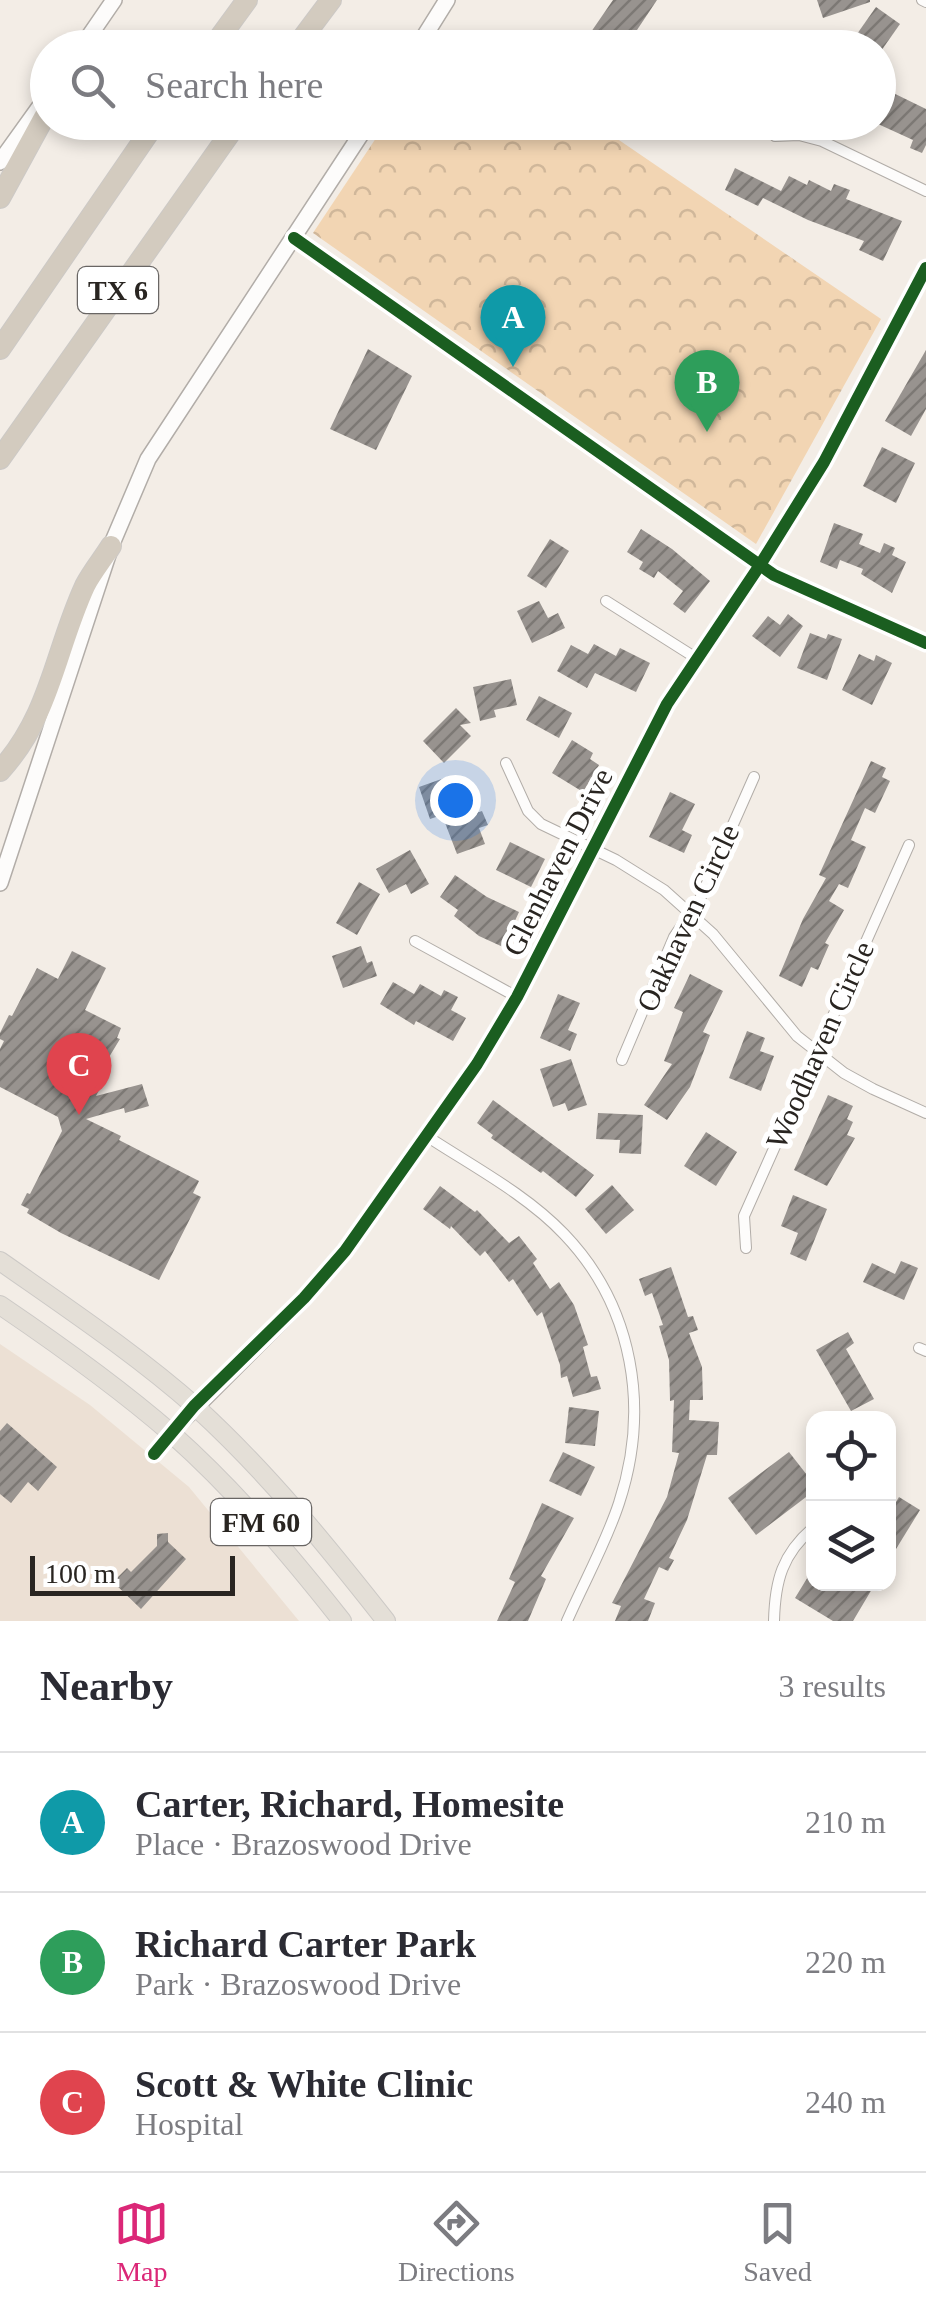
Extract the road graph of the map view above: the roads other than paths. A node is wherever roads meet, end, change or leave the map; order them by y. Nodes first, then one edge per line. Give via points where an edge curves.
1 (114, 0) edge
2 (247, 0) edge
3 (331, 0) edge
4 (447, 0) edge
5 (93, 30) edge
6 (225, 30) edge
7 (308, 30) edge
8 (428, 30) edge
9 (30, 120) edge
10 (32, 140) edge
11 (144, 140) edge
12 (225, 140) edge
13 (357, 140) edge
14 (816, 140) edge
15 (0, 162) edge
16 (926, 192) edge
17 (0, 198) edge
18 (294, 238) junction
19 (924, 277) edge
20 (0, 350) edge
21 (0, 459) edge
22 (111, 546) junction
23 (760, 566) junction
24 (606, 601) dead end
25 (926, 643) edge
26 (696, 658) junction
27 (506, 763) dead end
28 (0, 771) edge
29 (754, 777) dead end
30 (909, 844) dead end
31 (592, 851) junction
32 (0, 883) edge
33 (690, 911) junction
34 (415, 942) dead end
35 (517, 997) junction
36 (816, 1052) junction
37 (622, 1060) dead end
38 (926, 1113) edge
39 (428, 1138) junction
40 (746, 1248) dead end
41 (0, 1260) edge
42 (0, 1305) edge
43 (194, 1406) junction
44 (170, 1432) junction
45 (154, 1454) dead end
46 (806, 1534) edge
47 (342, 1621) edge
48 (386, 1621) edge
49 (567, 1621) edge
50 (774, 1621) edge

1 - 5 street
2 - 6 highway
3 - 7 highway
4 - 8 street
9 - 15 street
10 - 17 highway
11 - 20 highway, TX 6
12 - 21 highway, TX 6
13 - 18 street
14 - 16 street
18 - 22 street via 148,460
18 - 23 street
19 - 23 street, Glenhaven Drive
22 - 28 highway via 86,584 44,707
22 - 32 street
23 - 25 street
23 - 26 street, Glenhaven Drive
24 - 26 street
26 - 31 street, Glenhaven Drive
27 - 31 street via 528,811
29 - 33 street, Oakhaven Circle
30 - 36 street, Woodhaven Circle
31 - 33 street via 634,870
31 - 35 street, Glenhaven Drive
33 - 36 street
33 - 37 street, Oakhaven Circle
34 - 35 street
35 - 39 street, Glenhaven Drive
36 - 38 street via 873,1090
36 - 40 street, Woodhaven Circle via 744,1216
39 - 43 street, Glenhaven Drive via 345,1252
39 - 49 street via 563,1232 593,1267 621,1325 636,1402 629,1468
41 - 43 main road, FM 60
42 - 44 main road, FM 60
43 - 44 street, Glenhaven Drive
43 - 48 main road, FM 60 via 306,1520
44 - 45 street
44 - 47 main road, FM 60 via 254,1515
46 - 50 street via 779,1572

